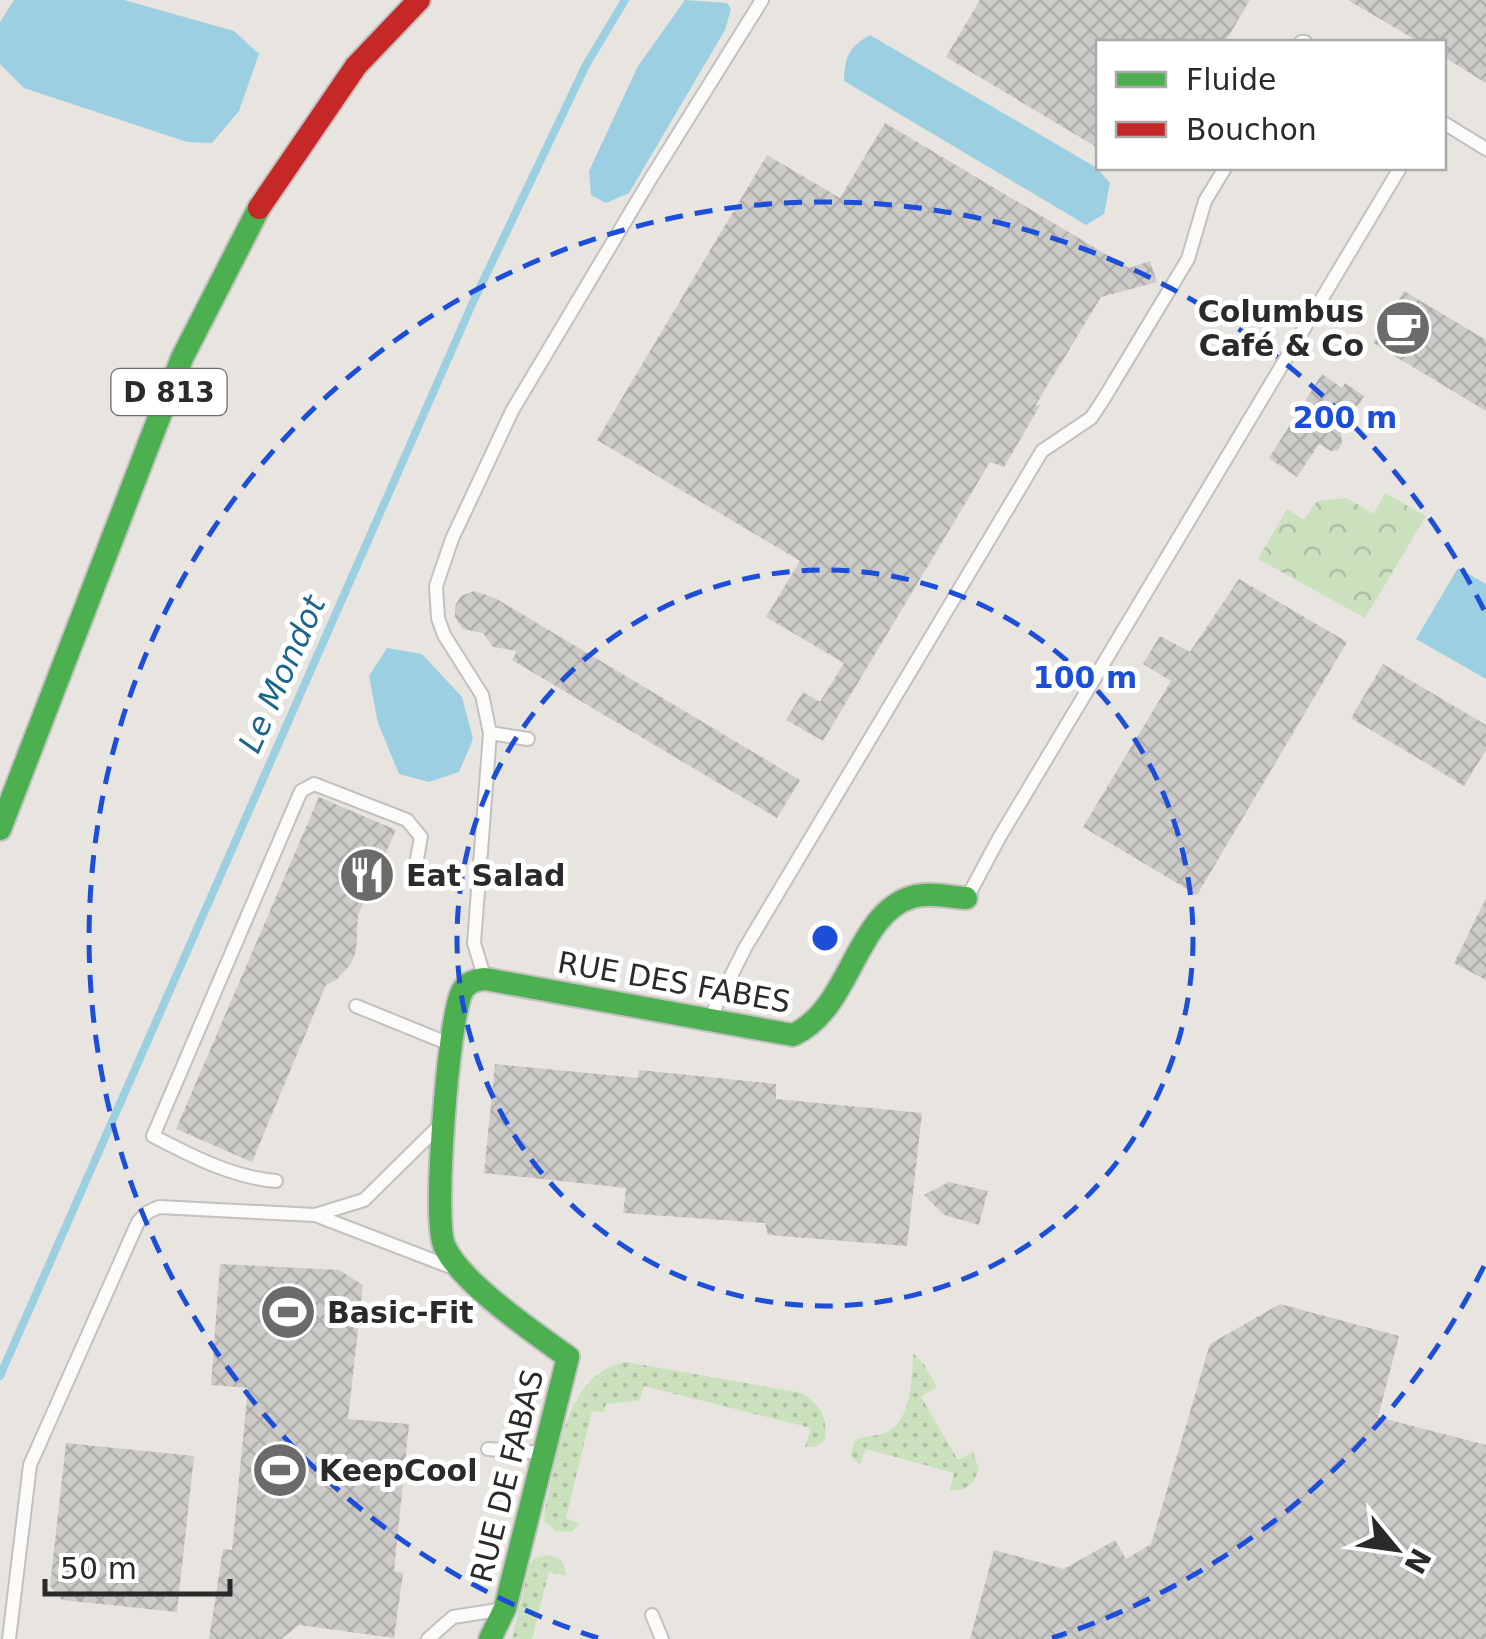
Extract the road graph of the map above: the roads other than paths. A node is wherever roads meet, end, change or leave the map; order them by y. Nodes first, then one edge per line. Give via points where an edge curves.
1 (419, 0) edge
2 (762, 0) edge
3 (1446, 124) edge
4 (1486, 149) edge
5 (1223, 170) edge
6 (1399, 170) edge
7 (490, 733) junction
8 (528, 739) dead end
9 (0, 829) edge
10 (416, 864) dead end
11 (966, 898) joint
12 (485, 979) junction
13 (356, 1006) dead end
14 (708, 1022) junction
15 (454, 1046) junction
16 (444, 1121) junction
17 (276, 1180) dead end
18 (315, 1215) junction
19 (465, 1273) junction
20 (488, 1448) dead end
21 (544, 1454) junction
22 (505, 1608) junction
23 (652, 1615) dead end
24 (8, 1639) edge
25 (428, 1639) edge
26 (490, 1639) edge
27 (662, 1639) edge

1 - 9 street, D 813 via 356,66 266,194 182,358
2 - 7 lane via 512,411 452,539 436,586 438,618 482,695
3 - 4 lane
5 - 14 lane via 1205,201 1188,259 1152,320 1091,418 1042,451 745,948
6 - 11 lane
7 - 8 lane
7 - 12 lane via 474,943
10 - 17 lane via 421,837 407,820 340,791 314,784 302,790 153,1136 251,1179
11 - 14 street, RUE DES FABES via 903,900 886,914 802,1033
12 - 14 street, RUE DES FABES
12 - 15 street, RUE DE FABAS via 460,995
13 - 15 lane
15 - 16 street, RUE DE FABAS
16 - 18 lane via 364,1200
16 - 19 street, RUE DE FABAS via 438,1222 443,1244
18 - 19 lane
18 - 24 lane via 159,1207 138,1222 30,1465
19 - 21 street, RUE DE FABAS via 568,1357
20 - 21 lane
21 - 22 street, RUE DE FABAS
22 - 25 lane via 453,1616
22 - 26 street, RUE DE FABAS
23 - 27 lane

